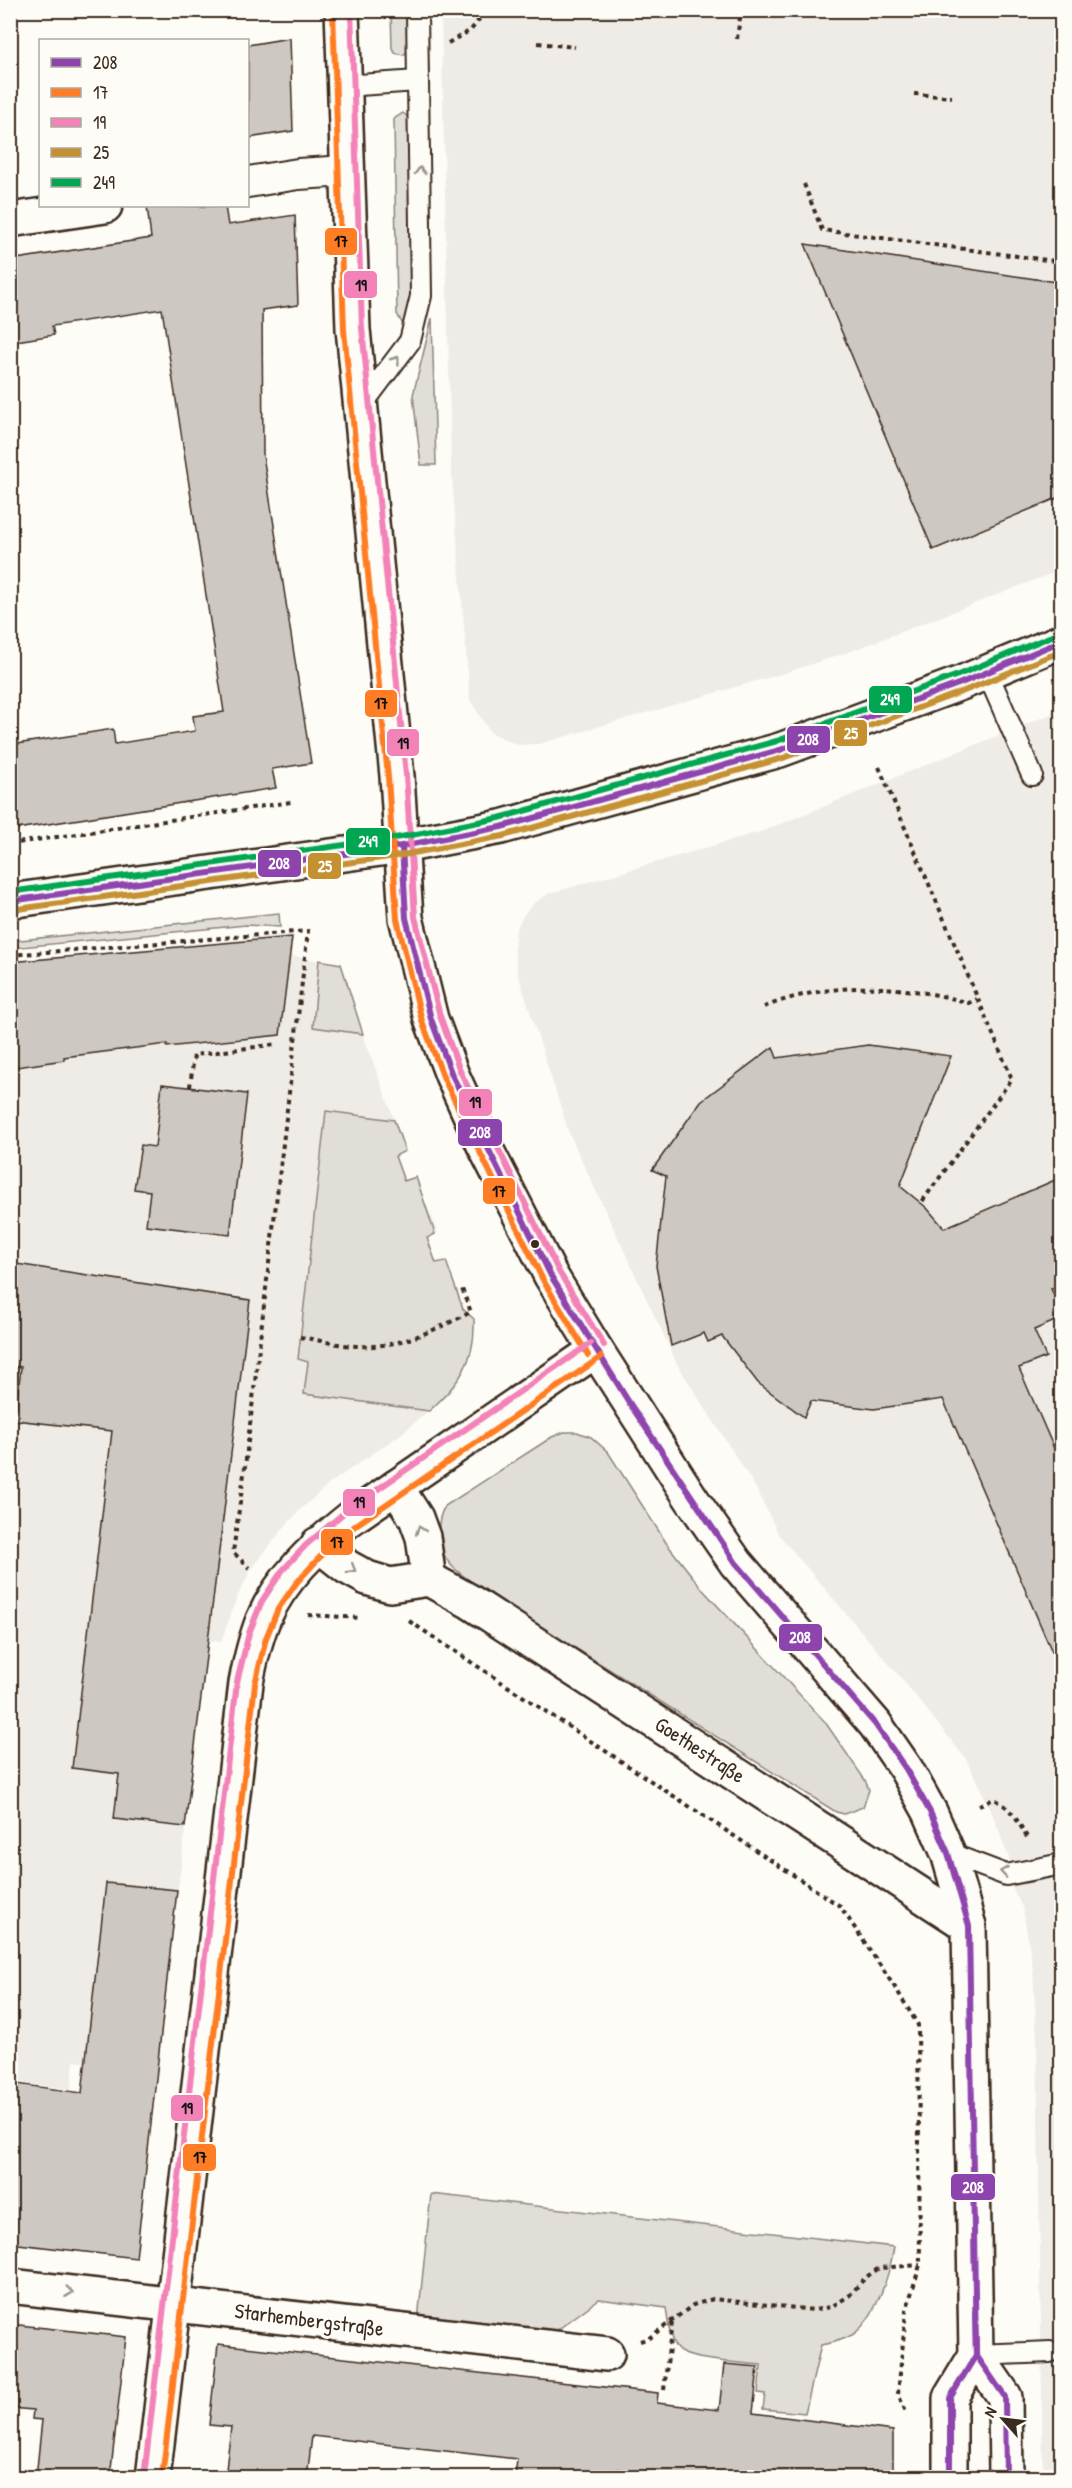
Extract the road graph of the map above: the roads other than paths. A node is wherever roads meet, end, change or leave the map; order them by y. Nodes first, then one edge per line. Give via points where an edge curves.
1 (342, 10) edge
2 (417, 10) edge
3 (418, 81) junction
4 (344, 86) junction
5 (347, 171) junction
6 (249, 182) edge
7 (98, 207) edge
8 (10, 220) edge
9 (360, 406) junction
10 (1062, 641) edge
11 (987, 672) junction
12 (1032, 775) dead end
13 (402, 846) junction
14 (10, 901) edge
15 (596, 1350) junction
16 (396, 1487) junction
17 (318, 1544) junction
18 (429, 1579) junction
19 (948, 1853) junction
20 (1062, 1864) edge
21 (969, 1926) junction
22 (10, 2286) edge
23 (173, 2305) junction
24 (1050, 2352) dead end
25 (607, 2355) road end
26 (976, 2355) junction
27 (153, 2478) edge
28 (950, 2478) edge
29 (1006, 2478) edge

1 - 4 main road
2 - 3 lane
3 - 4 lane
9 -> 3 lane via 410,341 421,296
4 - 5 main road
5 - 6 street
5 - 9 main road
7 - 8 main road
9 - 13 main road
10 - 11 main road
11 - 12 lane
11 - 13 main road via 780,750 501,827
13 - 14 main road
13 - 15 main road via 406,918 431,1019 452,1075 551,1276
15 - 16 main road
15 - 19 main road via 736,1563 875,1724 906,1769
16 - 17 main road
18 -> 16 main road via 423,1537
17 -> 18 main road via 367,1578 390,1585
17 - 23 main road via 277,1593 263,1620 246,1683
18 - 21 main road, Goethestraße via 469,1601
20 -> 19 lane via 1006,1875
19 - 21 main road
21 - 26 main road
22 -> 23 main road, Starhembergstraße
23 - 25 main road, Starhembergstraße
23 - 27 main road
24 - 26 lane
26 - 28 main road via 950,2398
26 - 29 main road via 1005,2397

